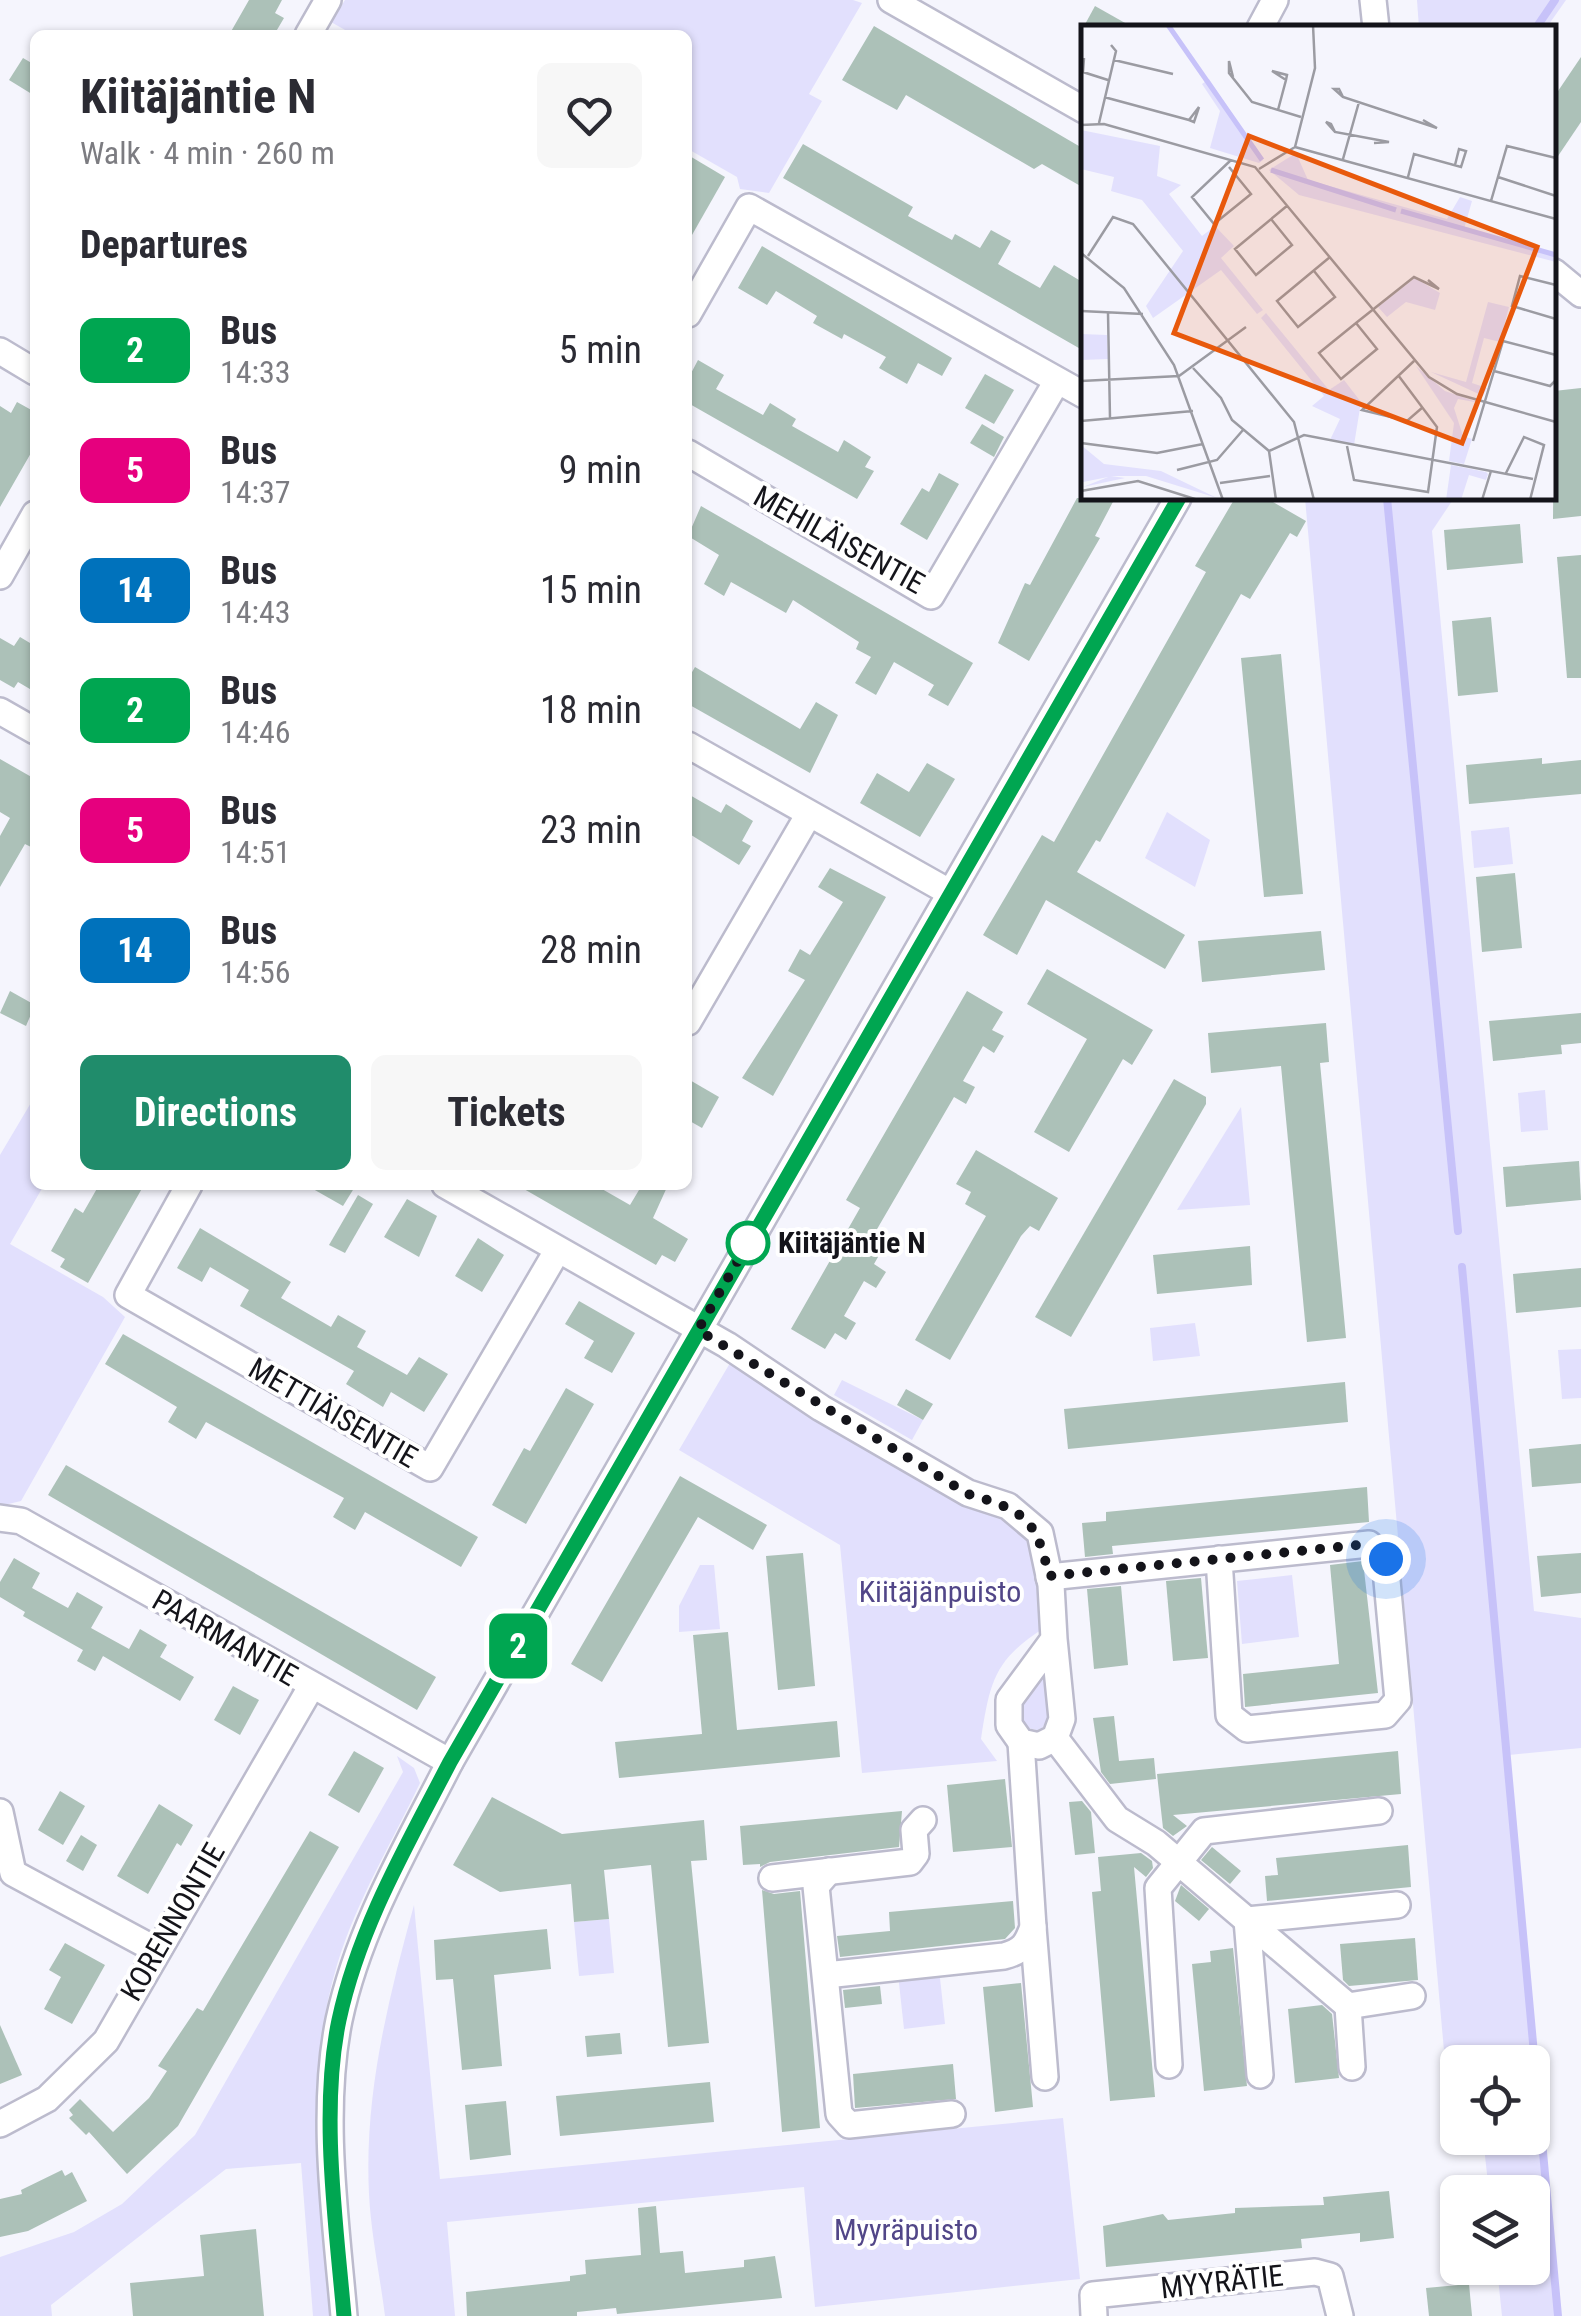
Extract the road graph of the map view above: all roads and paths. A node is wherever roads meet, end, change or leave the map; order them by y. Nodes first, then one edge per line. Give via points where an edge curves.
1 (328, 0) edge
2 (890, 0) edge
3 (1275, 0) edge
4 (1374, 0) edge
5 (1262, 25) edge
6 (1376, 25) edge
7 (311, 30) edge
8 (1081, 108) edge
9 (1556, 274) edge
10 (1581, 294) edge
11 (692, 307) edge
12 (0, 351) edge
13 (30, 369) edge
14 (1057, 381) junction
15 (1081, 393) edge
16 (692, 456) edge
17 (1177, 500) edge
18 (30, 523) edge
19 (0, 576) edge
20 (0, 711) edge
21 (30, 728) edge
22 (692, 748) edge
23 (809, 814) junction
24 (950, 892) junction
25 (692, 1015) edge
26 (187, 1190) edge
27 (453, 1190) edge
28 (557, 1251) junction
29 (698, 1330) junction
30 (0, 1518) edge
31 (1219, 1559) junction
32 (1049, 1576) junction
33 (1054, 1639) junction
34 (311, 1687) junction
35 (1055, 1738) junction
36 (1022, 1742) junction
37 (450, 1762) junction
38 (1379, 1811) dead end
39 (0, 1812) edge
40 (924, 1820) dead end
41 (1179, 1862) junction
42 (829, 1871) junction
43 (772, 1878) dead end
44 (1397, 1905) dead end
45 (1247, 1920) junction
46 (1033, 1926) junction
47 (156, 1950) junction
48 (826, 1975) junction
49 (1412, 1996) dead end
50 (1348, 2006) junction
51 (1169, 2065) dead end
52 (1352, 2067) dead end
53 (1260, 2075) dead end
54 (1045, 2077) dead end
55 (952, 2114) dead end
56 (0, 2124) edge
57 (344, 2316) edge
58 (1094, 2316) edge
59 (1340, 2316) edge

1 - 7 street
2 - 8 street
3 - 5 street
4 - 6 street
9 - 10 street
11 - 14 street via 749,207
12 - 13 street
14 - 15 street
14 - 16 street, MEHILÄISENTIE via 931,596
17 - 24 street
18 - 19 street
20 - 21 street
22 - 23 street
23 - 24 street
23 - 25 street
24 - 29 street
26 - 28 street, METTIÄISENTIE via 128,1295 430,1468
27 - 28 street
28 - 29 street
29 - 32 street via 968,1494 1008,1506 1040,1533
29 - 37 street
30 - 34 street, PAARMANTIE via 21,1520
31 - 31 street via 1369,1544 1386,1559 1398,1700 1385,1714 1246,1729 1229,1715
31 - 32 street
32 - 33 street
33 - 35 street via 1062,1719
33 - 36 street via 1009,1700 1009,1726
34 - 37 street, PAARMANTIE
34 - 47 street, KORENNONTIE
35 - 36 street via 1040,1746
35 - 41 street via 1117,1819
36 - 46 street
37 - 57 street via 376,1904 339,2021 330,2152
38 - 41 street via 1204,1831
39 - 47 street via 13,1874
40 - 42 street via 914,1830 910,1862
41 - 45 street
41 - 51 street via 1158,1888
42 - 43 street
42 - 48 street via 816,1886
44 - 45 street
45 - 50 street
45 - 53 street
46 - 48 street via 1019,1952 1004,1956
46 - 54 street
47 - 56 street, KORENNONTIE via 106,2041 80,2071
48 - 55 street via 839,2114 849,2125
49 - 50 street
50 - 52 street
58 - 59 street, MYYRÄTIE via 1093,2295 1315,2272 1330,2276

